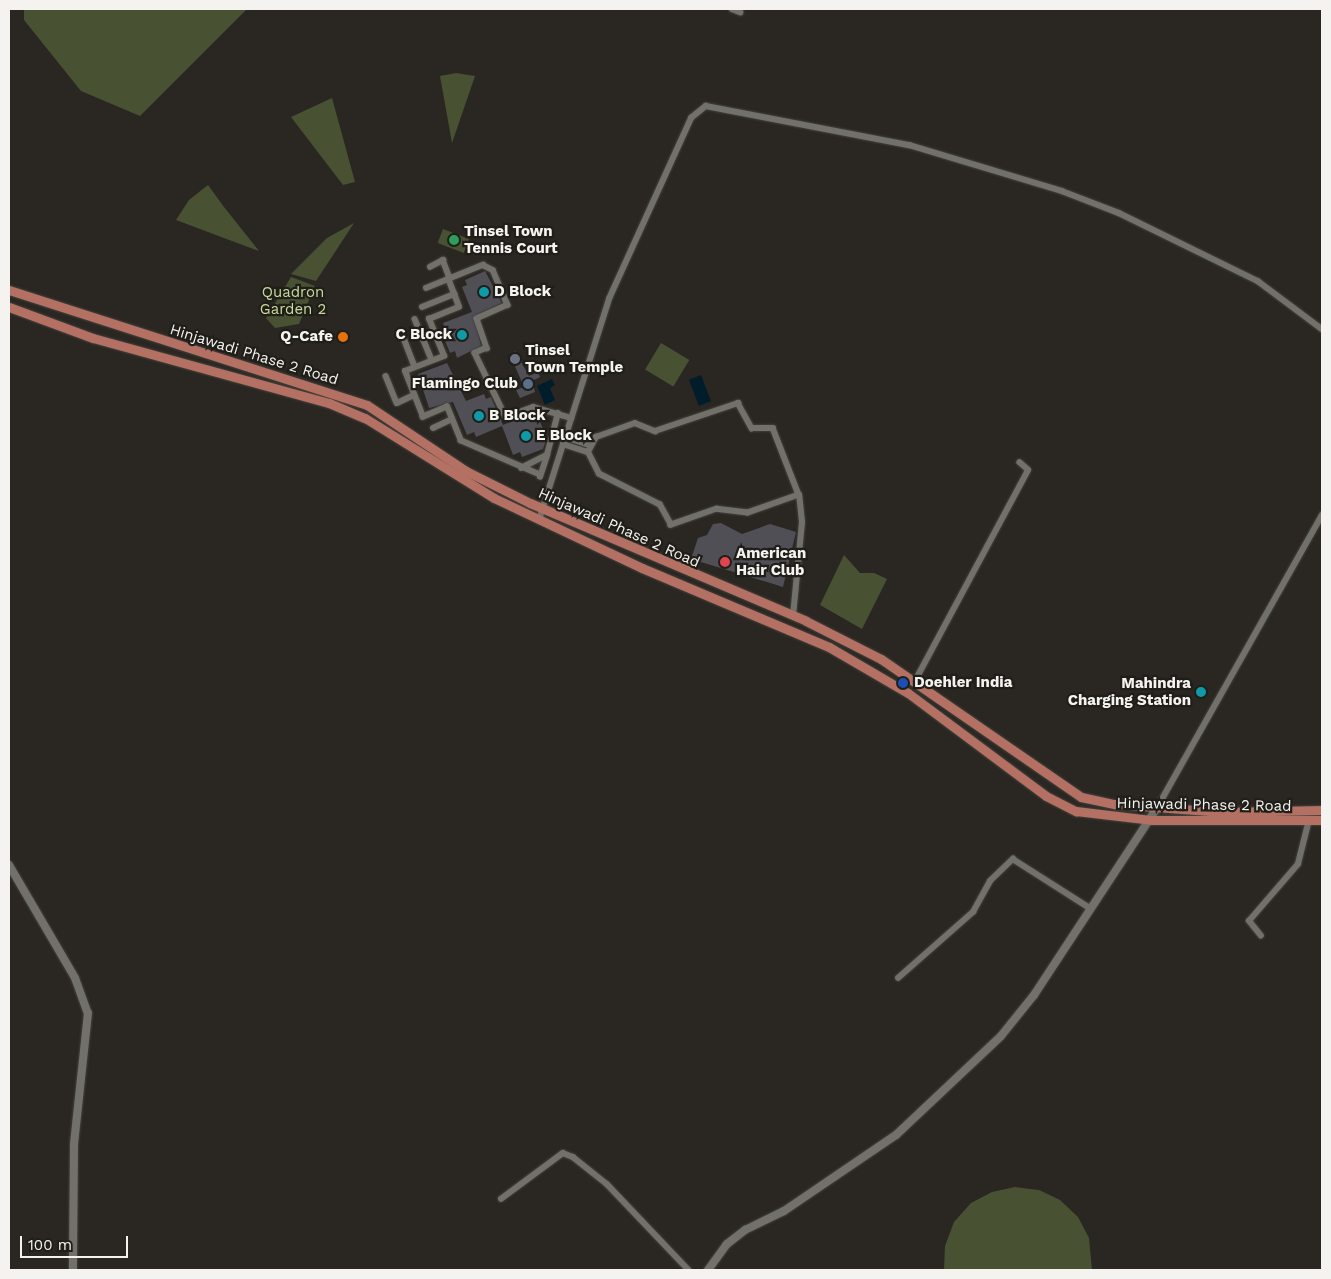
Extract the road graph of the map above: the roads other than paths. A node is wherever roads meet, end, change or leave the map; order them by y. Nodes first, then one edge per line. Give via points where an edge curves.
1 (732, 9) edge
2 (740, 12) dead end
3 (430, 267) dead end
4 (449, 279) junction
5 (426, 288) dead end
6 (9, 290) edge
7 (454, 294) junction
8 (9, 307) edge
9 (422, 307) dead end
10 (415, 319) dead end
11 (1322, 329) edge
12 (402, 333) dead end
13 (432, 360) junction
14 (415, 367) junction
15 (386, 376) dead end
16 (414, 395) junction
17 (558, 412) junction
18 (571, 418) junction
19 (452, 419) junction
20 (433, 428) dead end
21 (565, 437) junction
22 (563, 444) junction
23 (590, 444) junction
24 (588, 452) junction
25 (547, 455) junction
26 (1020, 463) dead end
27 (521, 468) junction
28 (799, 495) junction
29 (542, 509) junction
30 (1322, 515) edge
31 (539, 520) junction
32 (793, 616) junction
33 (915, 680) junction
34 (908, 693) junction
35 (1157, 808) junction
36 (1322, 810) edge
37 (1152, 820) junction
38 (1309, 820) junction
39 (1322, 820) edge
40 (9, 865) edge
41 (1090, 908) junction
42 (1260, 936) dead end
43 (898, 978) dead end
44 (501, 1199) dead end
45 (73, 1270) edge
46 (689, 1270) edge
47 (708, 1270) edge

1 - 2 street
3 - 4 street via 443,260
4 - 5 street
4 - 7 street
4 - 17 street via 483,265 493,270 508,305 477,319 487,348 475,353 506,417 533,407
6 - 29 main road, Hinjawadi Phase 2 Road via 355,401 466,471
7 - 9 street
7 - 13 street via 459,307 429,319 444,356
8 - 31 main road, Hinjawadi Phase 2 Road via 93,338 347,410 494,498
10 - 13 street
11 - 18 street via 1239,271 1119,212 1062,191 909,145 706,106 691,118 609,299
12 - 14 street
13 - 14 street
14 - 16 street via 405,371
15 - 16 street via 397,403
16 - 19 street via 423,417 447,407
17 - 18 street
17 - 25 street
18 - 21 street
19 - 20 street
19 - 27 street via 462,441
21 - 22 street
21 - 23 street
22 - 24 street
22 - 29 street
23 - 24 street
23 - 28 street via 596,437 635,423 656,431 740,403 753,428 774,428
24 - 28 street via 599,474 660,505 672,525 717,509 748,513
25 - 27 street
25 - 27 street via 540,477
26 - 33 street via 1028,470
28 - 32 street via 802,522
29 - 31 street
29 - 32 main road, Hinjawadi Phase 2 Road
30 - 35 street
31 - 34 main road, Hinjawadi Phase 2 Road via 657,575 801,632
32 - 33 main road, Hinjawadi Phase 2 Road
33 - 34 main road
33 - 35 main road, Hinjawadi Phase 2 Road via 1081,797
34 - 37 main road, Hinjawadi Phase 2 Road via 1061,804 1095,815
35 - 36 main road, Hinjawadi Phase 2 Road
35 - 37 street
37 - 38 main road, Hinjawadi Phase 2 Road
37 - 41 street
38 - 39 main road, Hinjawadi Phase 2 Road
38 - 42 street via 1298,864 1249,921
40 - 45 street via 76,978 88,1013 74,1146
41 - 43 street via 1013,859 990,880 973,912
41 - 47 street via 1034,995 928,1108 829,1182 745,1230 727,1244
44 - 46 street via 563,1153 607,1184

